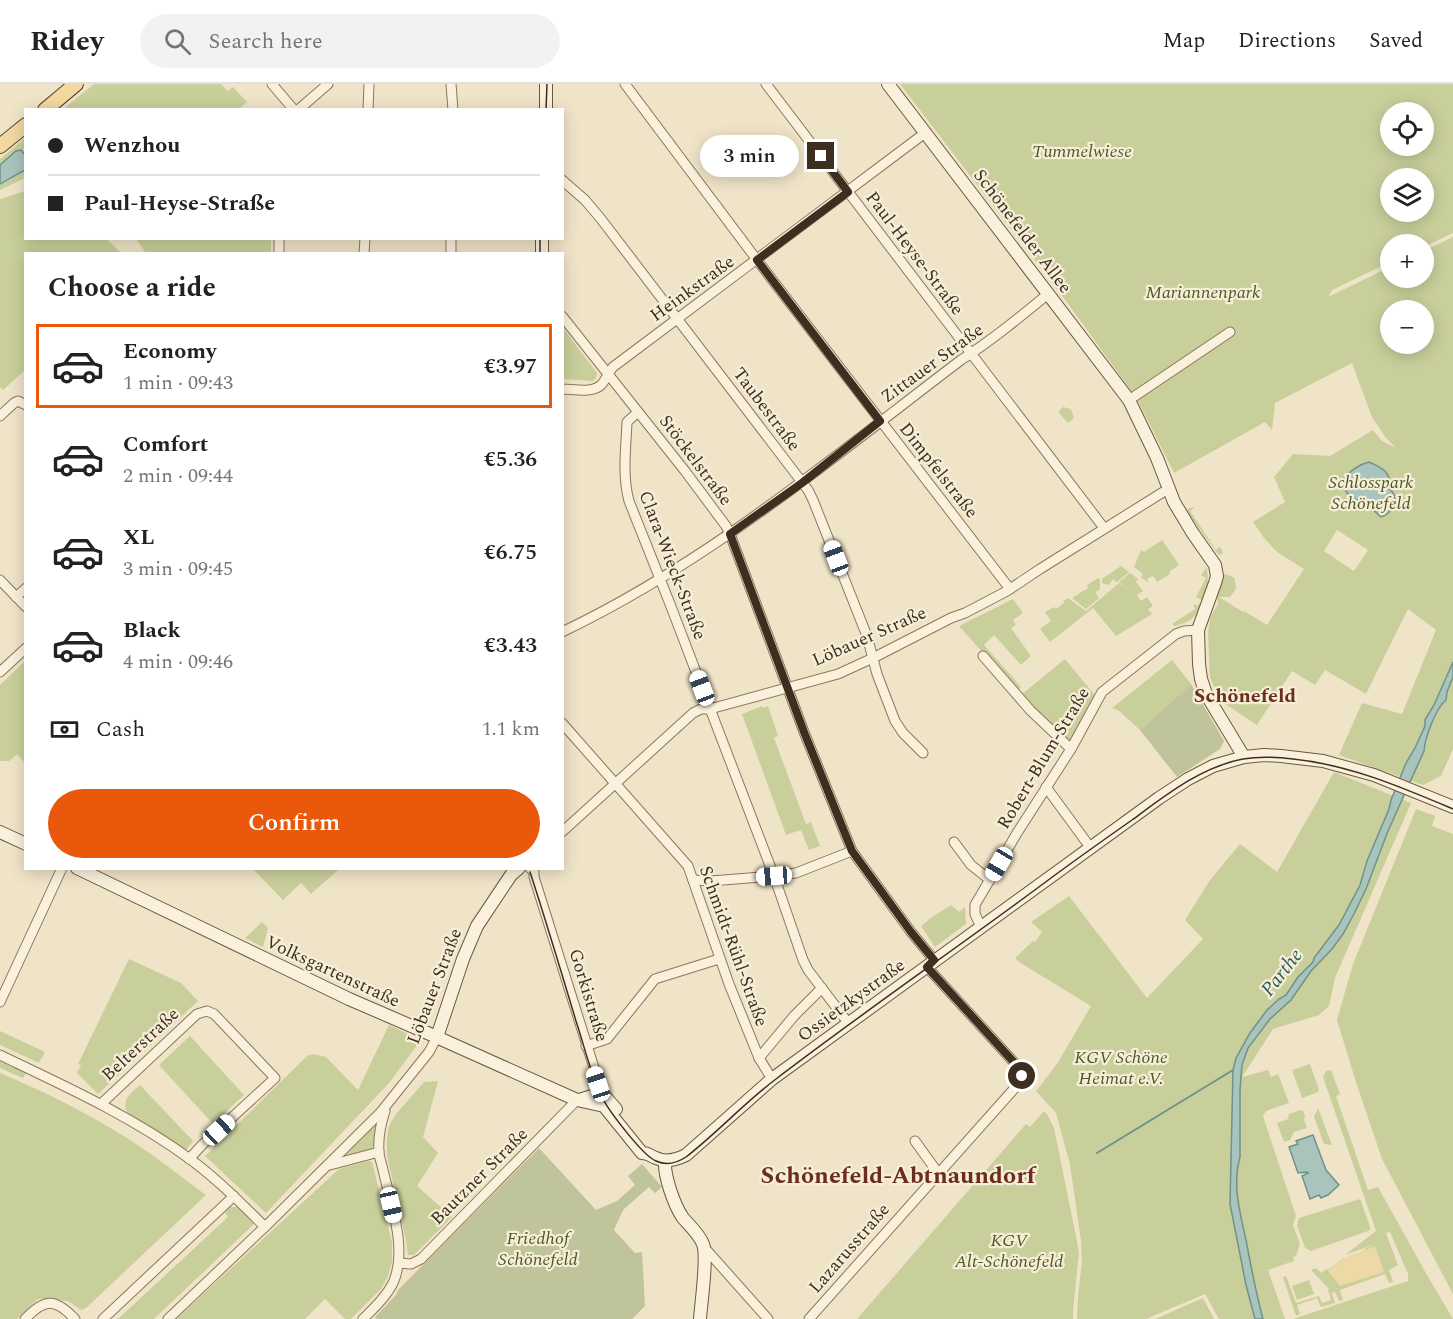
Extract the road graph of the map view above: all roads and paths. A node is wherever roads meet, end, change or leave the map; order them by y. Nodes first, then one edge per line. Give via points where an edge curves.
1 (76, 84) edge
2 (272, 84) edge
3 (328, 84) edge
4 (369, 84) edge
5 (452, 84) edge
6 (546, 84) edge
7 (625, 84) edge
8 (766, 84) edge
9 (888, 84) edge
10 (47, 108) edge
11 (294, 108) edge
12 (298, 108) edge
13 (368, 108) edge
14 (453, 108) edge
15 (546, 108) edge
16 (24, 127) edge
17 (925, 133) junction
18 (0, 146) edge
19 (564, 182) edge
20 (848, 192) junction
21 (757, 260) junction
22 (1048, 294) junction
23 (677, 318) junction
24 (564, 319) edge
25 (1230, 332) dead end
26 (971, 354) junction
27 (608, 374) junction
28 (564, 389) edge
29 (1129, 400) junction
30 (24, 404) edge
31 (638, 412) junction
32 (0, 416) edge
33 (880, 421) junction
34 (802, 483) junction
35 (1168, 489) junction
36 (1104, 528) junction
37 (730, 534) junction
38 (0, 579) edge
39 (660, 579) junction
40 (1010, 589) junction
41 (24, 590) edge
42 (16, 597) junction
43 (24, 605) edge
44 (1198, 630) junction
45 (564, 631) edge
46 (24, 650) edge
47 (983, 656) dead end
48 (873, 658) junction
49 (0, 672) edge
50 (789, 688) junction
51 (710, 709) junction
52 (564, 725) edge
53 (1071, 749) junction
54 (923, 753) dead end
55 (1244, 757) junction
56 (616, 783) junction
57 (1046, 787) junction
58 (1453, 807) edge
59 (564, 830) edge
60 (0, 832) edge
61 (954, 842) dead end
62 (24, 843) edge
63 (1090, 847) junction
64 (852, 851) junction
65 (61, 870) edge
66 (81, 870) edge
67 (532, 870) edge
68 (514, 871) edge
69 (774, 876) junction
70 (693, 880) junction
71 (990, 880) junction
72 (981, 927) junction
73 (719, 959) junction
74 (930, 964) junction
75 (822, 988) junction
76 (0, 1002) edge
77 (849, 1023) junction
78 (437, 1037) junction
79 (586, 1046) junction
80 (0, 1055) edge
81 (759, 1058) junction
82 (772, 1079) junction
83 (1021, 1082) joint
84 (602, 1093) junction
85 (577, 1100) junction
86 (101, 1104) junction
87 (386, 1106) junction
88 (915, 1141) dead end
89 (379, 1152) junction
90 (648, 1153) junction
91 (189, 1159) junction
92 (665, 1161) junction
93 (328, 1165) junction
94 (938, 1173) junction
95 (234, 1196) junction
96 (265, 1227) junction
97 (704, 1246) junction
98 (399, 1263) junction
99 (25, 1319) edge
100 (75, 1319) edge
101 (103, 1319) edge
102 (168, 1319) edge
103 (363, 1319) edge
104 (700, 1319) edge
105 (768, 1319) edge
106 (809, 1319) edge

1 - 10 main road
2 - 11 street
3 - 12 street
4 - 13 street
5 - 14 street
6 - 15 main road
7 - 21 street, Dimpfelstraße
8 - 20 street, Paul-Heyse-Straße
9 - 17 main road, Schönefelder Allee
16 - 18 main road
17 - 20 street, Heinkstraße
17 - 22 main road, Schönefelder Allee
19 - 23 street, Taubestraße via 601,219
20 - 21 street, Heinkstraße
20 - 26 street, Paul-Heyse-Straße
21 - 23 street, Heinkstraße
21 - 33 street, Dimpfelstraße
22 - 26 street, Zittauer Straße
22 - 29 main road, Schönefelder Allee
23 - 27 street, Heinkstraße
23 - 34 street, Taubestraße
24 - 27 street, Stöckelstraße
25 - 29 street
26 - 33 street, Zittauer Straße
26 - 36 street, Paul-Heyse-Straße
27 - 28 street, Heinkstraße via 604,382 591,390
27 - 31 street, Stöckelstraße
29 - 35 main road, Schönefelder Allee
30 - 32 street via 14,403
31 - 37 street, Stöckelstraße
31 - 39 street, Clara-Wieck-Straße via 627,422 626,489
33 - 34 street, Zittauer Straße
33 - 40 street, Dimpfelstraße
34 - 37 street, Zittauer Straße
34 - 48 street, Taubestraße via 813,500
35 - 36 street, Löbauer Straße
35 - 44 main road, Schönefelder Allee via 1215,565 1215,583
36 - 40 street, Löbauer Straße
37 - 39 street, Zittauer Straße
37 - 50 street, Stöckelstraße
38 - 42 street
39 - 45 street, Zittauer Straße
39 - 51 street, Clara-Wieck-Straße
40 - 48 street, Löbauer Straße
41 - 42 street
42 - 43 street
44 - 53 street, Robert-Blum-Straße via 1176,634 1102,692
44 - 55 main road via 1199,664 1206,694
46 - 49 street
47 - 53 street
48 - 50 street, Löbauer Straße via 838,674
48 - 54 street, Taubestraße via 896,721
50 - 51 street, Löbauer Straße
50 - 64 street, Stöckelstraße
51 - 56 street, Löbauer Straße via 693,713
51 - 69 street, Clara-Wieck-Straße
52 - 56 street, Schmidt-Rühl-Straße
53 - 57 street, Robert-Blum-Straße
55 - 58 main road, Ossietzkystraße via 1264,755 1323,761 1358,770
55 - 63 main road, Ossietzkystraße via 1188,779
56 - 59 street, Löbauer Straße
56 - 70 street, Schmidt-Rühl-Straße via 685,862
57 - 63 street
57 - 71 street, Robert-Blum-Straße
60 - 62 main road
61 - 71 street via 971,865
63 - 72 main road, Ossietzkystraße
64 - 69 street via 796,873
64 - 74 street, Stöckelstraße
65 - 76 street
66 - 78 main road, Volksgartenstraße via 343,997
67 - 79 street, Gorkistraße
68 - 78 main road, Löbauer Straße via 475,930
69 - 70 street
69 - 75 street, Clara-Wieck-Straße via 802,960
70 - 73 street, Schmidt-Rühl-Straße
71 - 72 street, Robert-Blum-Straße via 975,905
72 - 74 main road, Ossietzkystraße
73 - 79 street via 655,979 607,1039
73 - 81 street, Schmidt-Rühl-Straße
74 - 77 main road, Ossietzkystraße
74 - 83 street, Stöckelstraße via 1021,1070
75 - 77 street, Clara-Wieck-Straße
75 - 81 street
77 - 82 main road, Ossietzkystraße
78 - 85 main road, Volksgartenstraße
78 - 87 street, Löbauer Straße
79 - 84 street, Gorkistraße
80 - 86 street
81 - 82 street, Schmidt-Rühl-Straße
82 - 92 main road, Ossietzkystraße via 686,1155
83 - 94 street, Lazarusstraße
84 - 85 main road
84 - 90 main road, Gorkistraße via 648,1146
85 - 90 main road, Volksgartenstraße via 604,1106 642,1153
85 - 98 street, Bautzner Straße via 421,1259 411,1264
86 - 91 street
86 - 91 street, Belterstraße via 197,1014 214,1014 275,1078
87 - 89 street
87 - 93 street, Löbauer Straße
88 - 94 street
89 - 93 street
89 - 98 street via 395,1223
90 - 92 main road
91 - 95 street
92 - 97 main road via 665,1174 677,1207
93 - 96 street, Löbauer Straße
94 - 106 street, Lazarusstraße
95 - 96 street
95 - 101 street
96 - 102 street, Löbauer Straße
97 - 104 main road
97 - 105 street
98 - 103 street via 392,1286
99 - 100 street via 46,1303 59,1304

